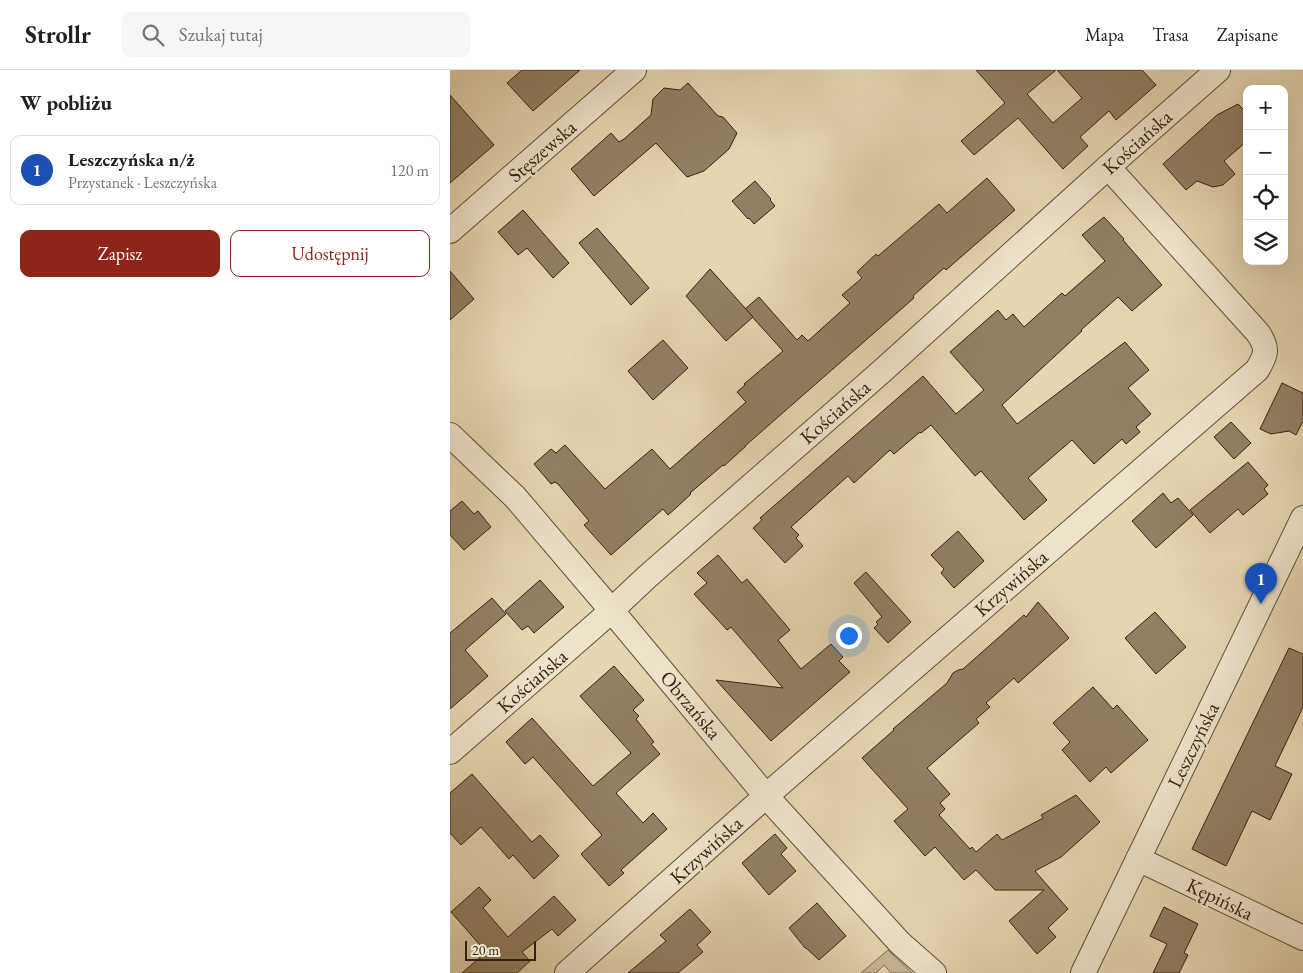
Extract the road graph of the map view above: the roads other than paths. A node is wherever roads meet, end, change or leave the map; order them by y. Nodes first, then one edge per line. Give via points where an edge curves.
1 (634, 70) edge
2 (1218, 70) edge
3 (1108, 167) junction
4 (450, 231) edge
5 (450, 435) edge
6 (1303, 518) edge
7 (612, 610) junction
8 (450, 752) edge
9 (766, 796) junction
10 (1138, 859) junction
11 (1303, 938) edge
12 (567, 973) edge
13 (934, 973) edge
14 (1083, 973) edge

1 - 4 street, Stęszewska
2 - 3 street, Kościańska
3 - 7 street, Kościańska
3 - 9 street, Krzywińska via 1258,333 1266,346 1264,358 1257,370
5 - 7 street, Obrzańska via 515,497
6 - 10 street, Leszczyńska
7 - 8 street, Kościańska
7 - 9 street, Obrzańska
9 - 12 street, Krzywińska
9 - 13 street, Obrzańska via 900,943
10 - 11 street, Kępińska
10 - 14 street, Leszczyńska

